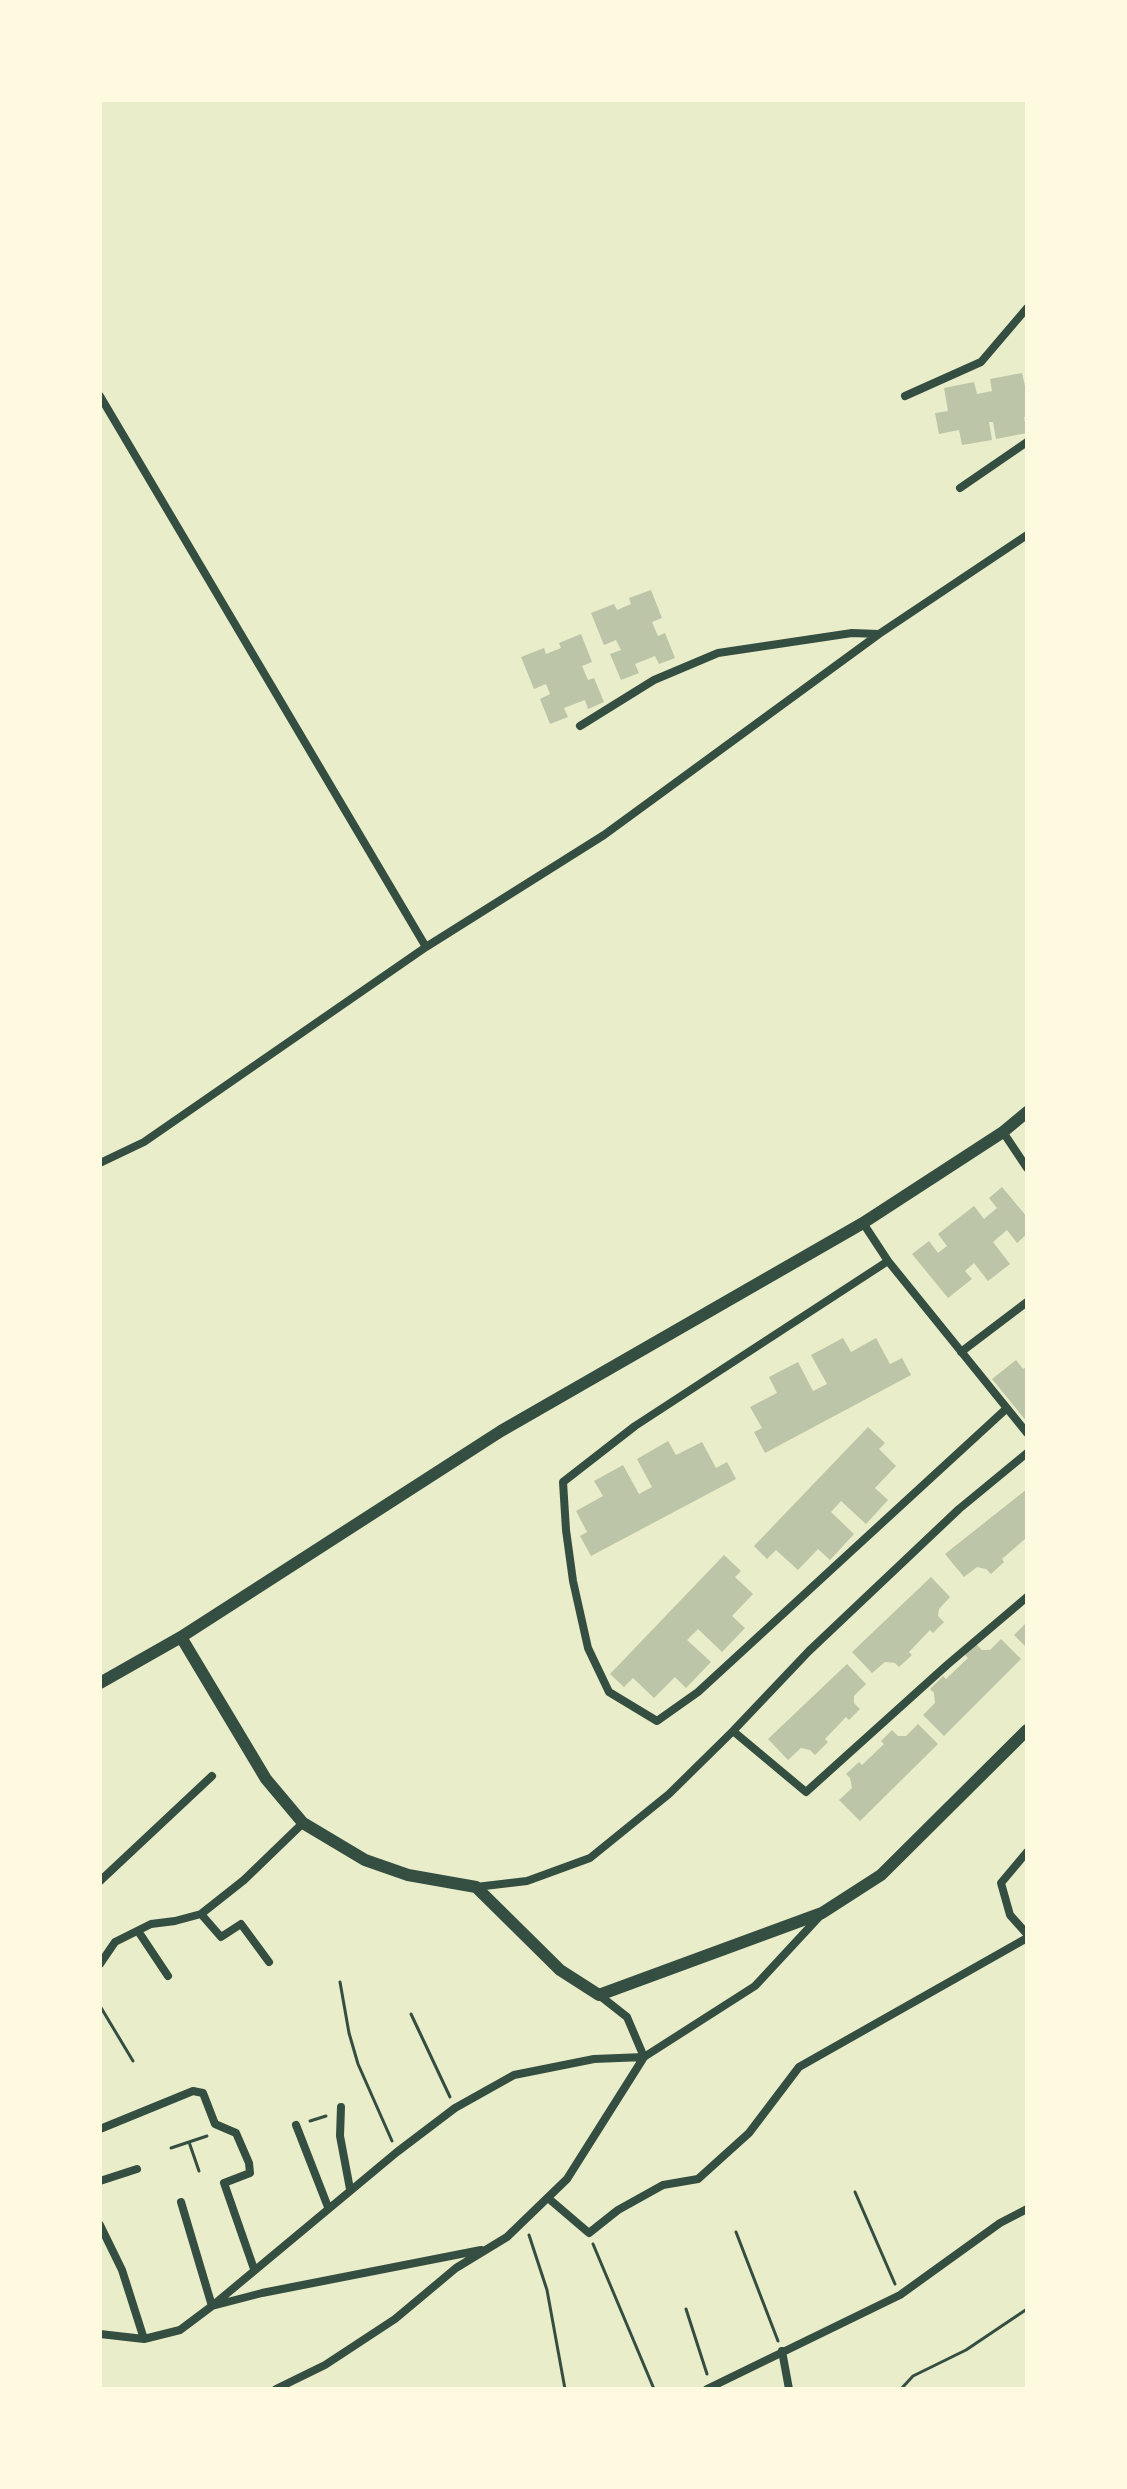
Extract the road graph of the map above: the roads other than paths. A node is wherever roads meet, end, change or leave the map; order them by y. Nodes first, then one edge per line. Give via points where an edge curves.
1 (1027, 308) edge
2 (100, 396) edge
3 (905, 396) dead end
4 (1027, 442) edge
5 (960, 488) dead end
6 (1027, 535) edge
7 (879, 634) junction
8 (580, 726) dead end
9 (426, 947) junction
10 (1027, 1112) edge
11 (1003, 1132) junction
12 (100, 1163) edge
13 (1027, 1168) edge
14 (863, 1223) junction
15 (888, 1261) junction
16 (1027, 1302) edge
17 (961, 1352) junction
18 (1006, 1409) junction
19 (1027, 1433) edge
20 (1027, 1453) edge
21 (1027, 1597) edge
22 (181, 1637) junction
23 (100, 1683) edge
24 (1027, 1730) edge
25 (733, 1731) junction
26 (212, 1776) dead end
27 (303, 1823) junction
28 (1027, 1852) edge
29 (100, 1881) edge
30 (476, 1887) junction
31 (822, 1913) junction
32 (201, 1914) junction
33 (138, 1931) junction
34 (1027, 1936) edge
35 (269, 1962) dead end
36 (100, 1964) edge
37 (168, 1976) dead end
38 (599, 1995) junction
39 (644, 2057) junction
40 (341, 2109) road end
41 (296, 2125) road end
42 (100, 2129) edge
43 (137, 2169) dead end
44 (100, 2181) edge
45 (350, 2189) junction
46 (548, 2198) junction
47 (181, 2202) dead end
48 (328, 2207) junction
49 (1027, 2209) edge
50 (100, 2225) edge
51 (490, 2248) junction
52 (254, 2269) junction
53 (212, 2306) junction
54 (100, 2334) edge
55 (144, 2339) junction
56 (782, 2351) junction
57 (709, 2388) edge
58 (276, 2389) edge
59 (789, 2389) edge

1 - 3 street via 981,362
2 - 9 street
4 - 5 street
6 - 7 street
7 - 8 street via 852,633 718,653 654,680
7 - 9 street via 604,835
9 - 12 street via 144,1142
10 - 11 street
11 - 13 street
11 - 14 street
14 - 15 street
14 - 22 street via 501,1431
15 - 17 street
15 - 18 street via 635,1426 563,1482 573,1581 588,1648 609,1692 657,1721 698,1692
16 - 17 street
17 - 18 street
18 - 19 street
20 - 25 street via 959,1509
21 - 25 street via 806,1792
22 - 23 street
22 - 27 street via 266,1779
24 - 31 street via 881,1875
25 - 30 street via 669,1794 590,1858 527,1881
26 - 29 street
27 - 30 street via 365,1860 408,1875
27 - 32 street
28 - 34 street via 1001,1883 1010,1915
30 - 38 street via 560,1970
31 - 38 street
31 - 39 street via 755,1986
32 - 33 street
32 - 35 street via 221,1937 241,1924
33 - 36 street via 115,1942
33 - 37 street
34 - 46 street via 799,2067 749,2133 698,2179 663,2185 589,2233
38 - 39 street via 627,2017
39 - 45 street via 594,2059 514,2075 455,2108
39 - 46 street via 567,2179
40 - 45 street via 340,2136
41 - 48 street
42 - 52 street via 198,2090 203,2093 215,2124 239,2137 250,2170 224,2183
43 - 44 street
45 - 48 street
46 - 51 street
47 - 53 street
48 - 52 street
49 - 56 street via 900,2295
50 - 55 street via 122,2270
51 - 53 street
51 - 58 street via 456,2268 395,2319 325,2365
52 - 53 street
53 - 55 street via 180,2330
54 - 55 street
56 - 57 street
56 - 59 street

